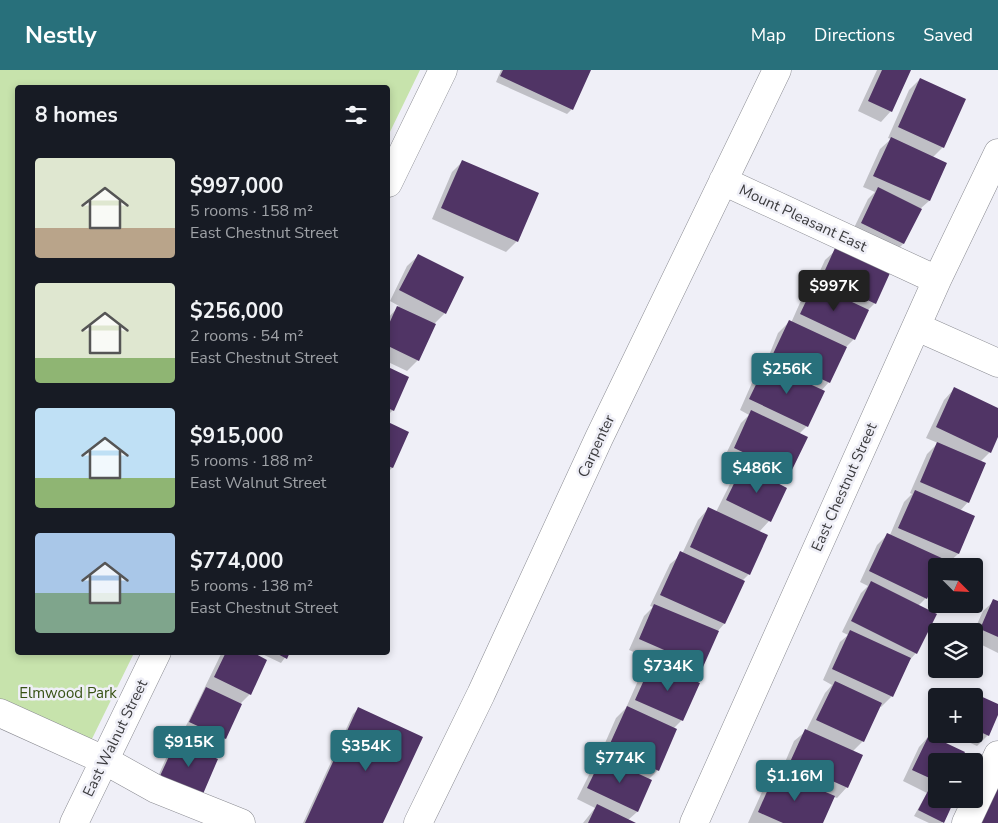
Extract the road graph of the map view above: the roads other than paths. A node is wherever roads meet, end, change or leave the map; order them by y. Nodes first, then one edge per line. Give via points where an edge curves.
1 (443, 70) edge
2 (777, 70) edge
3 (998, 153) edge
4 (390, 179) edge
5 (723, 181) junction
6 (937, 280) junction
7 (917, 327) junction
8 (998, 363) edge
9 (156, 655) edge
10 (0, 713) edge
11 (998, 755) edge
12 (104, 760) junction
13 (74, 823) edge
14 (241, 823) edge
15 (418, 823) edge
16 (694, 823) edge
17 (966, 823) edge

1 - 4 street
2 - 5 street, Carpenter
3 - 6 street, East Chestnut Street
5 - 6 street, Mount Pleasant East
5 - 15 street, Carpenter
6 - 7 street, East Chestnut Street
7 - 8 street
7 - 16 street, East Chestnut Street
9 - 12 street, East Walnut Street
10 - 12 street
11 - 17 street
12 - 13 street, East Walnut Street
12 - 14 street via 156,789

